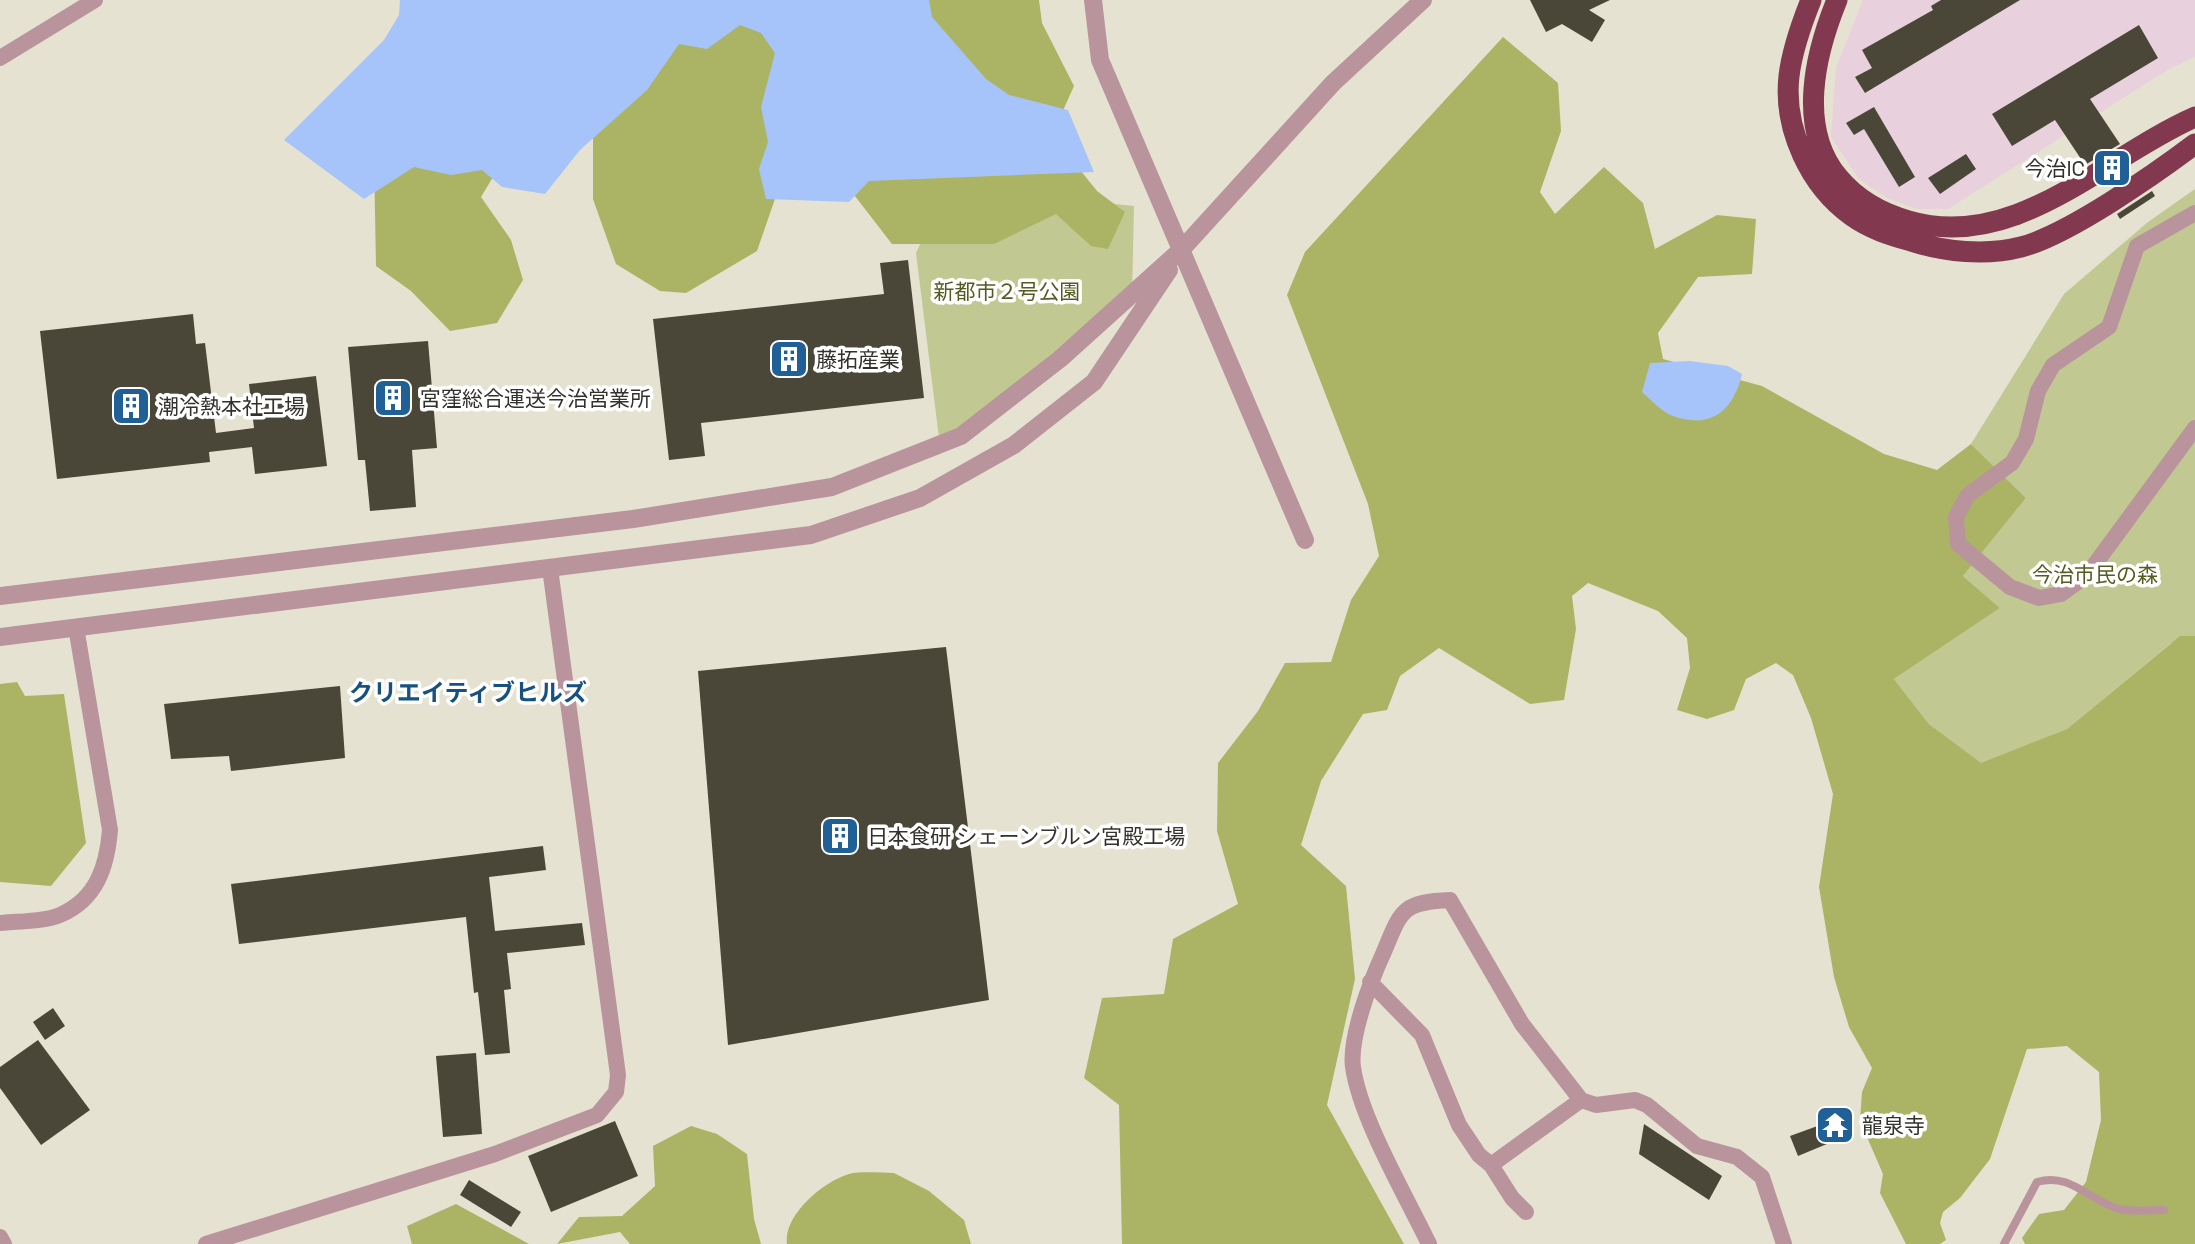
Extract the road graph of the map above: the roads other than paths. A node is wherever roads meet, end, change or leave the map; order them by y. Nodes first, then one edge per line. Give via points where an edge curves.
1 (95, 0) edge
2 (1093, 0) edge
3 (1423, 0) edge
4 (1811, 0) edge
5 (1836, 0) edge
6 (0, 58) edge
7 (2195, 117) edge
8 (2195, 144) edge
9 (2195, 213) edge
10 (1182, 249) junction
11 (2195, 428) edge
12 (1305, 540) dead end
13 (550, 568) junction
14 (0, 596) edge
15 (76, 627) junction
16 (0, 637) edge
17 (0, 923) edge
18 (1370, 982) junction
19 (1581, 1100) junction
20 (1491, 1165) junction
21 (2164, 1210) dead end
22 (1526, 1212) dead end
23 (0, 1237) edge
24 (4, 1244) edge
25 (206, 1244) edge
26 (1429, 1244) edge
27 (1784, 1244) edge
28 (2004, 1244) edge

1 - 6 street
2 - 10 street via 1100,60
3 - 10 street via 1332,83
4 - 8 highway via 1788,78 1792,122 1814,177 1852,216 1878,232 1955,251 2022,247 2062,230
5 - 7 highway via 1814,84 1818,144 1843,184 1885,215 1954,229 2008,217 2046,203 2165,130
9 - 11 street via 2137,246 2109,327 2053,365 2038,391 2026,439 2012,463 1968,495 1956,517 1958,544 2010,587 2039,598 2061,594 2087,575
10 - 12 street
10 - 13 street via 1094,382 1014,445 920,498 811,535
10 - 14 street via 1060,359 961,436 832,487 633,519
13 - 15 street
13 - 25 street via 618,1075 616,1093 597,1115 495,1154
15 - 16 street
15 - 17 street via 110,830 107,858 102,877 60,916
18 - 19 street via 1401,913 1420,901 1450,900 1522,1024
18 - 20 street via 1422,1035 1460,1125
18 - 26 street via 1353,1065 1363,1105
19 - 20 street
19 - 27 street via 1596,1105 1635,1100 1697,1146 1737,1157 1762,1177
20 - 22 street
21 - 28 lane via 2119,1209 2066,1181 2049,1178 2037,1182
23 - 24 street

